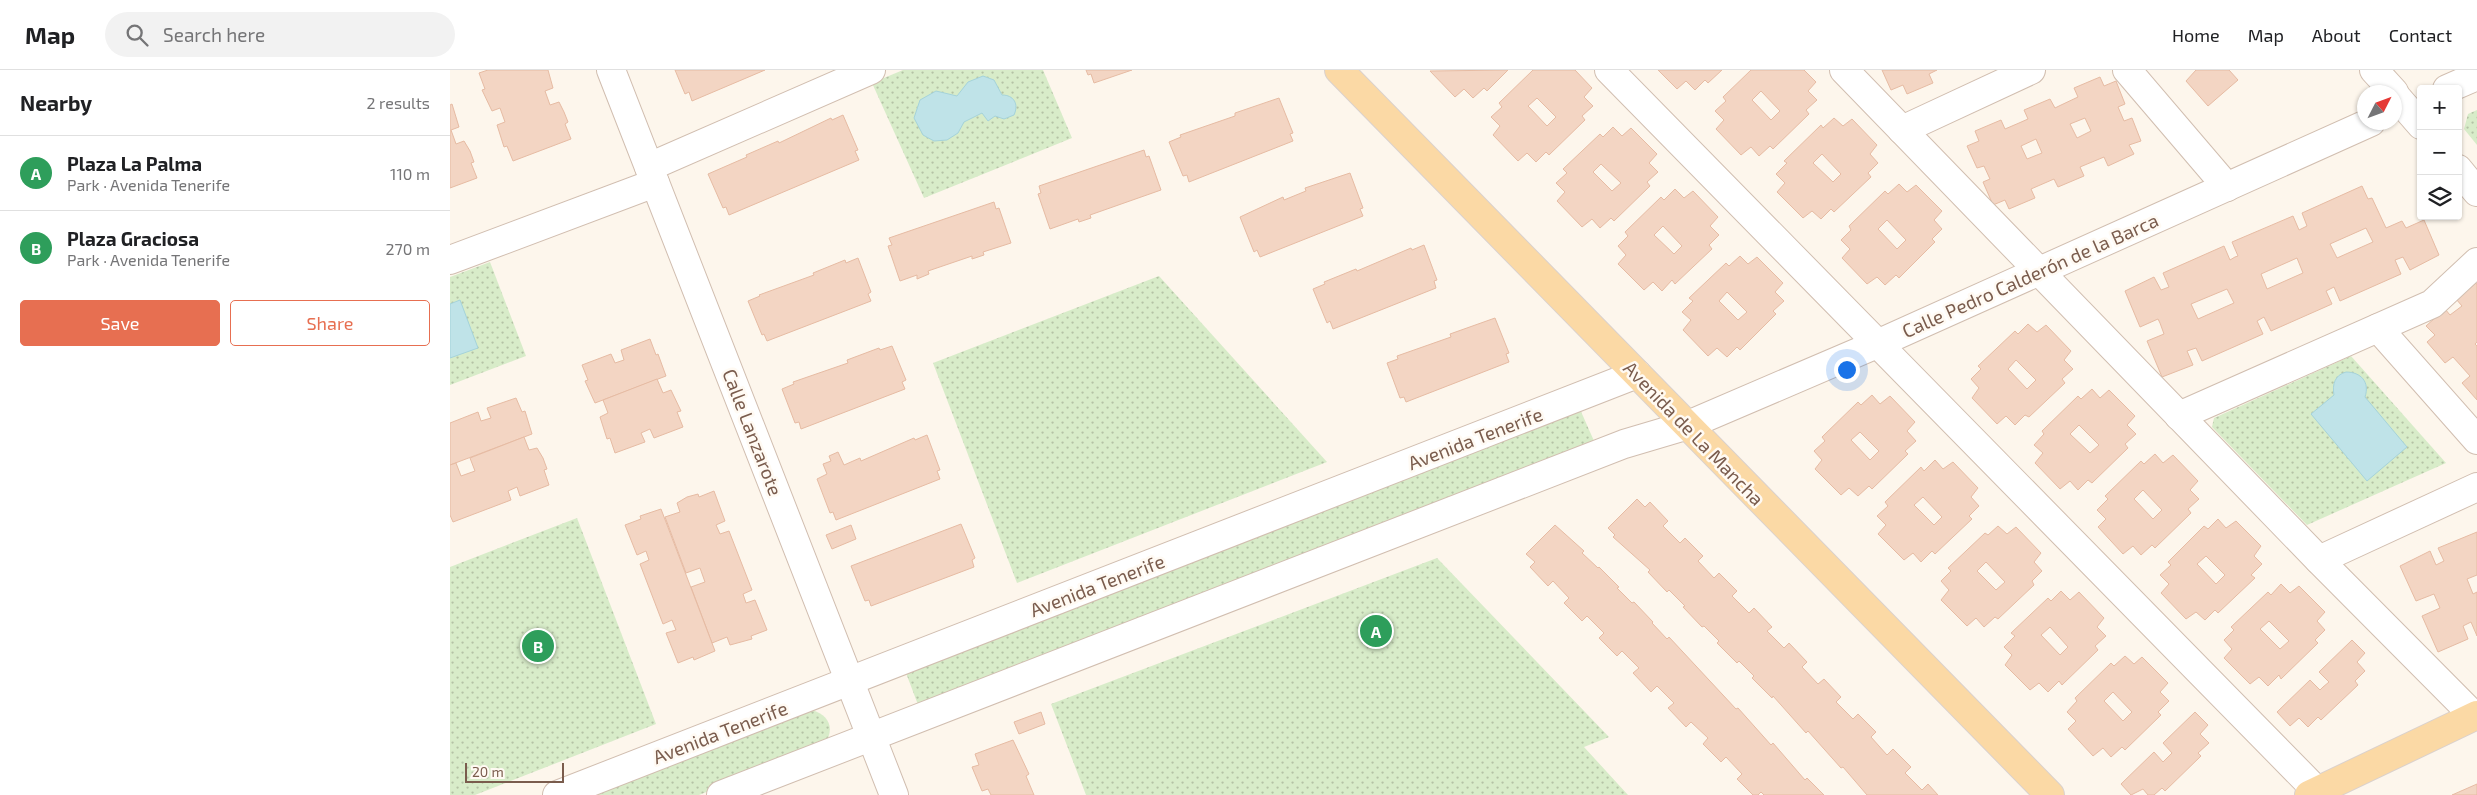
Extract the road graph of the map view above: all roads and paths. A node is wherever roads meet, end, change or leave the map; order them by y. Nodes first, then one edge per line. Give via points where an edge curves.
1 (611, 70) edge
2 (871, 70) edge
3 (1339, 70) edge
4 (1609, 70) edge
5 (1844, 70) edge
6 (2031, 70) edge
7 (2127, 70) edge
8 (2374, 70) edge
9 (2477, 76) edge
10 (2456, 85) edge
11 (2405, 105) edge
12 (2357, 128) edge
13 (1902, 130) junction
14 (2462, 174) edge
15 (652, 175) junction
16 (2227, 187) junction
17 (2477, 192) edge
18 (450, 260) edge
19 (2477, 262) edge
20 (2038, 271) junction
21 (2378, 328) junction
22 (1877, 344) junction
23 (1638, 374) junction
24 (2179, 416) junction
25 (1688, 425) junction
26 (2477, 440) edge
27 (2477, 487) edge
28 (2318, 560) junction
29 (850, 681) junction
30 (2476, 715) edge
31 (872, 737) junction
32 (735, 793) edge
33 (2313, 793) edge
34 (557, 795) edge
35 (894, 795) edge
36 (2050, 795) edge

1 - 15 street, Calle Lanzarote
2 - 15 street
3 - 23 main road, Avenida de La Mancha
4 - 22 street
5 - 13 street
6 - 13 street
7 - 16 street
8 - 11 street
9 - 10 street
12 - 16 street, Calle Pedro Calderón de la Barca
13 - 20 street
14 - 17 street
15 - 18 street
15 - 29 street, Calle Lanzarote
16 - 20 street, Calle Pedro Calderón de la Barca
19 - 21 street via 2432,304
20 - 22 street, Calle Pedro Calderón de la Barca
20 - 24 street
21 - 24 street
21 - 26 street
22 - 25 street, Calle Pedro Calderón de la Barca
22 - 33 street
23 - 25 main road, Avenida de La Mancha
23 - 29 street, Avenida Tenerife
24 - 28 street
25 - 31 street via 1624,444
25 - 36 main road, Avenida de La Mancha
27 - 28 street
28 - 30 street
29 - 31 street, Calle Lanzarote
29 - 34 street, Avenida Tenerife
30 - 33 main road
31 - 32 street
31 - 35 street, Calle Lanzarote

